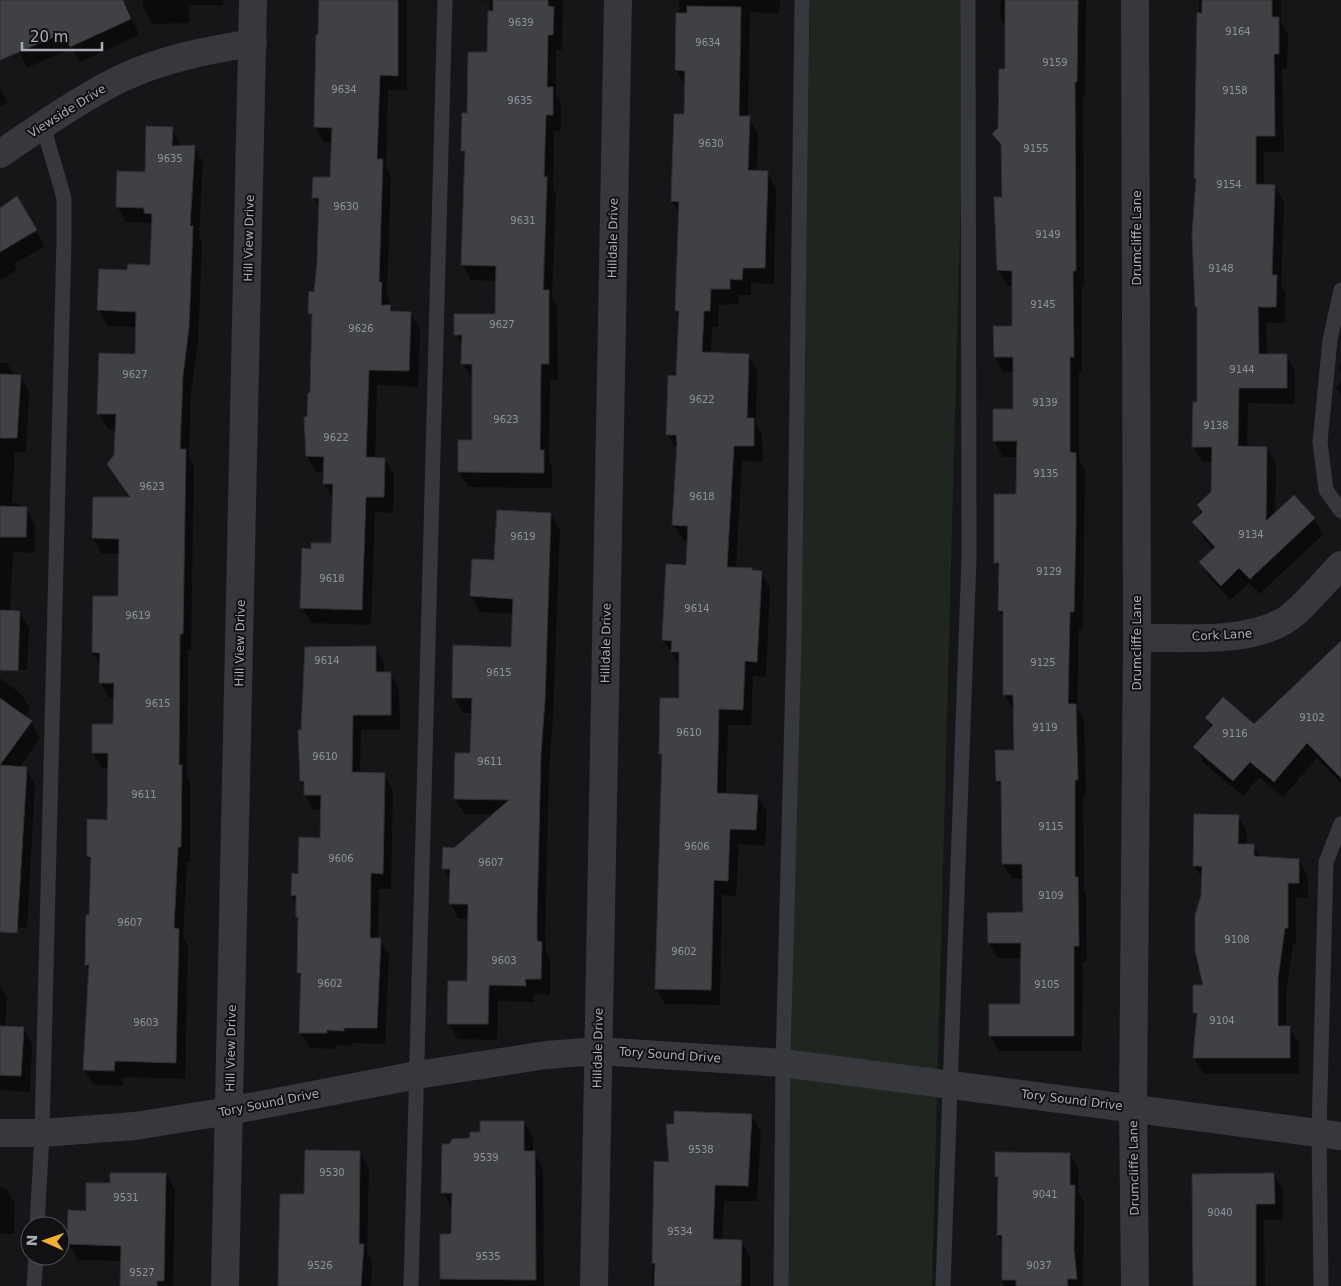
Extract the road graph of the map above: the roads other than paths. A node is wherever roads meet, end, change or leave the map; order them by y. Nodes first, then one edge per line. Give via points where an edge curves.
1 (253, 0) edge
2 (446, 0) edge
3 (618, 0) edge
4 (802, 0) edge
5 (968, 0) edge
6 (1135, 0) edge
7 (253, 42) junction
8 (43, 126) junction
9 (0, 154) edge
10 (1341, 290) edge
11 (1341, 511) edge
12 (1341, 565) edge
13 (1137, 638) junction
14 (1341, 824) edge
15 (598, 1051) junction
16 (783, 1063) junction
17 (417, 1075) junction
18 (951, 1084) junction
19 (1133, 1107) junction
20 (229, 1111) junction
21 (0, 1133) edge
22 (42, 1134) junction
23 (1330, 1134) edge
24 (38, 1216) edge
25 (35, 1266) edge
26 (34, 1286) edge
27 (225, 1286) edge
28 (411, 1286) edge
29 (594, 1286) edge
30 (780, 1286) edge
31 (943, 1286) edge
32 (1135, 1286) edge
33 (1321, 1286) edge

1 - 7 street, Hill View Drive
2 - 17 lane
3 - 15 street, Hilldale Drive
4 - 16 lane via 794,637
5 - 18 lane via 969,557
6 - 13 street, Drumcliffe Lane
7 - 8 street, Viewside Drive via 204,51 122,78 82,99
7 - 20 street, Hill View Drive
8 - 9 street, Viewside Drive
8 - 22 lane via 64,198 64,239
10 - 11 lane via 1330,340 1320,442 1326,490
12 - 13 street, Cork Lane via 1286,620 1264,631 1240,636
13 - 19 street, Drumcliffe Lane
14 - 23 lane via 1326,862
15 - 16 street, Tory Sound Drive
15 - 17 street, Tory Sound Drive via 546,1055
15 - 29 street, Hilldale Drive
16 - 18 street, Tory Sound Drive
16 - 30 lane
17 - 20 street, Tory Sound Drive
17 - 28 lane
18 - 19 street, Tory Sound Drive
18 - 31 lane
19 - 23 street, Tory Sound Drive
19 - 32 street, Drumcliffe Lane
20 - 22 street, Tory Sound Drive via 136,1126
20 - 27 street, Hill View Drive
21 - 22 street, Tory Sound Drive
22 - 24 lane
23 - 33 lane
25 - 26 lane

